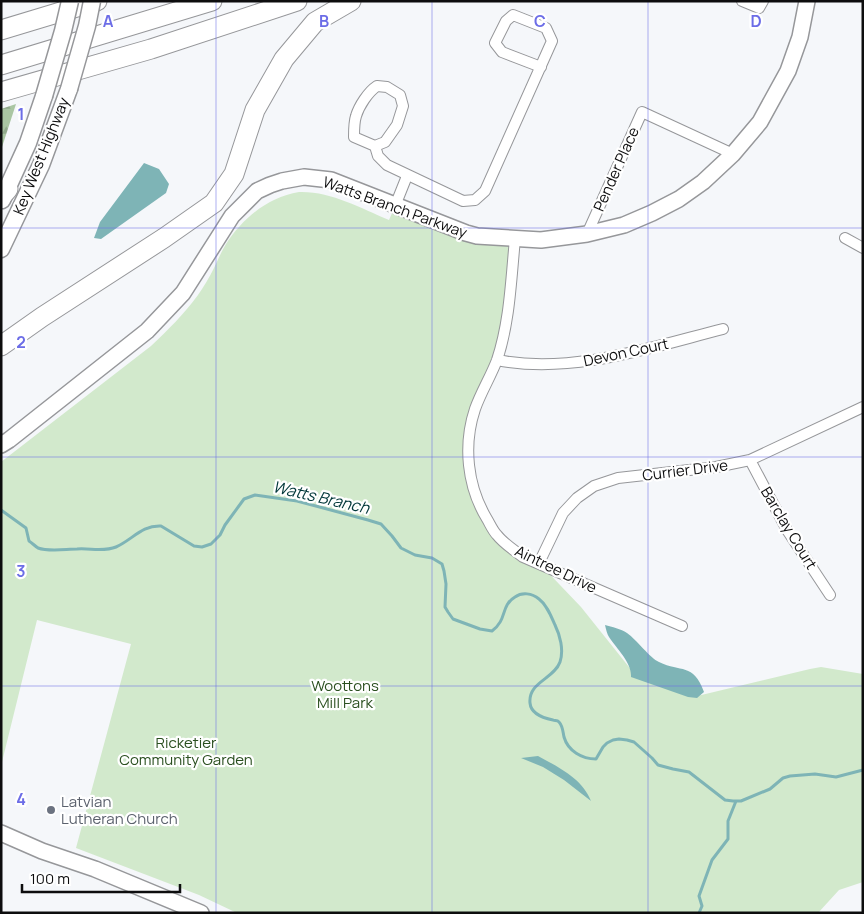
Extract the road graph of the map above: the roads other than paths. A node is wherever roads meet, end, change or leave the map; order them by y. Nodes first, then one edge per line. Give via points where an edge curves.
1 (70, 1) edge
2 (92, 1) edge
3 (97, 1) edge
4 (212, 1) edge
5 (297, 1) edge
6 (352, 1) edge
7 (742, 1) edge
8 (763, 1) edge
9 (807, 1) edge
10 (1, 30) edge
11 (1, 65) edge
12 (541, 67) junction
13 (1, 92) edge
14 (375, 146) junction
15 (733, 154) junction
16 (407, 176) junction
17 (3, 196) edge
18 (395, 206) junction
19 (587, 234) junction
20 (845, 238) dead end
21 (514, 239) junction
22 (863, 248) edge
23 (1, 250) edge
24 (723, 329) dead end
25 (1, 346) edge
26 (497, 360) junction
27 (862, 410) edge
28 (1, 445) edge
29 (750, 460) junction
30 (539, 563) junction
31 (830, 595) dead end
32 (682, 626) dead end
33 (1, 833) edge
34 (200, 913) edge

1 - 17 main road, bridge via 28,143
2 - 23 main road, Key West Highway, bridge via 69,89 41,165
3 - 10 highway
4 - 11 highway
5 - 13 highway
6 - 25 highway via 316,22 284,59 254,110 234,174 214,203
7 - 8 street via 759,8
9 - 15 street, Watts Branch Parkway via 800,37 788,71 760,122
12 - 12 street, Watts Branch Parkway via 502,52 495,43 506,21 513,15 546,28 552,41
12 - 16 street, Watts Branch Parkway via 485,191 475,200 463,201
14 - 14 street via 354,137 356,116 372,90 377,86 387,87 400,95 403,106 397,125 385,142
14 - 16 street, Watts Branch Parkway via 378,156 387,166
15 - 19 street, Watts Branch Parkway via 703,182 652,214
15 - 19 street, Pender Place via 642,112
16 - 18 street
18 - 21 street, Watts Branch Parkway via 466,233
18 - 28 street, Watts Branch Parkway via 331,180 304,177 257,191 232,216 183,293 147,331
19 - 21 street, Watts Branch Parkway via 541,240
20 - 22 street
21 - 26 street, Aintree Drive via 507,318
24 - 26 street, Devon Court via 594,361 535,365
26 - 30 street, Aintree Drive via 481,393 470,429 469,470 483,513 496,534 523,557
27 - 29 street, Currier Drive
29 - 30 street, Currier Drive via 618,478 594,486 563,513
29 - 31 street, Barclay Court via 787,530
30 - 32 street, Aintree Drive
33 - 34 street

